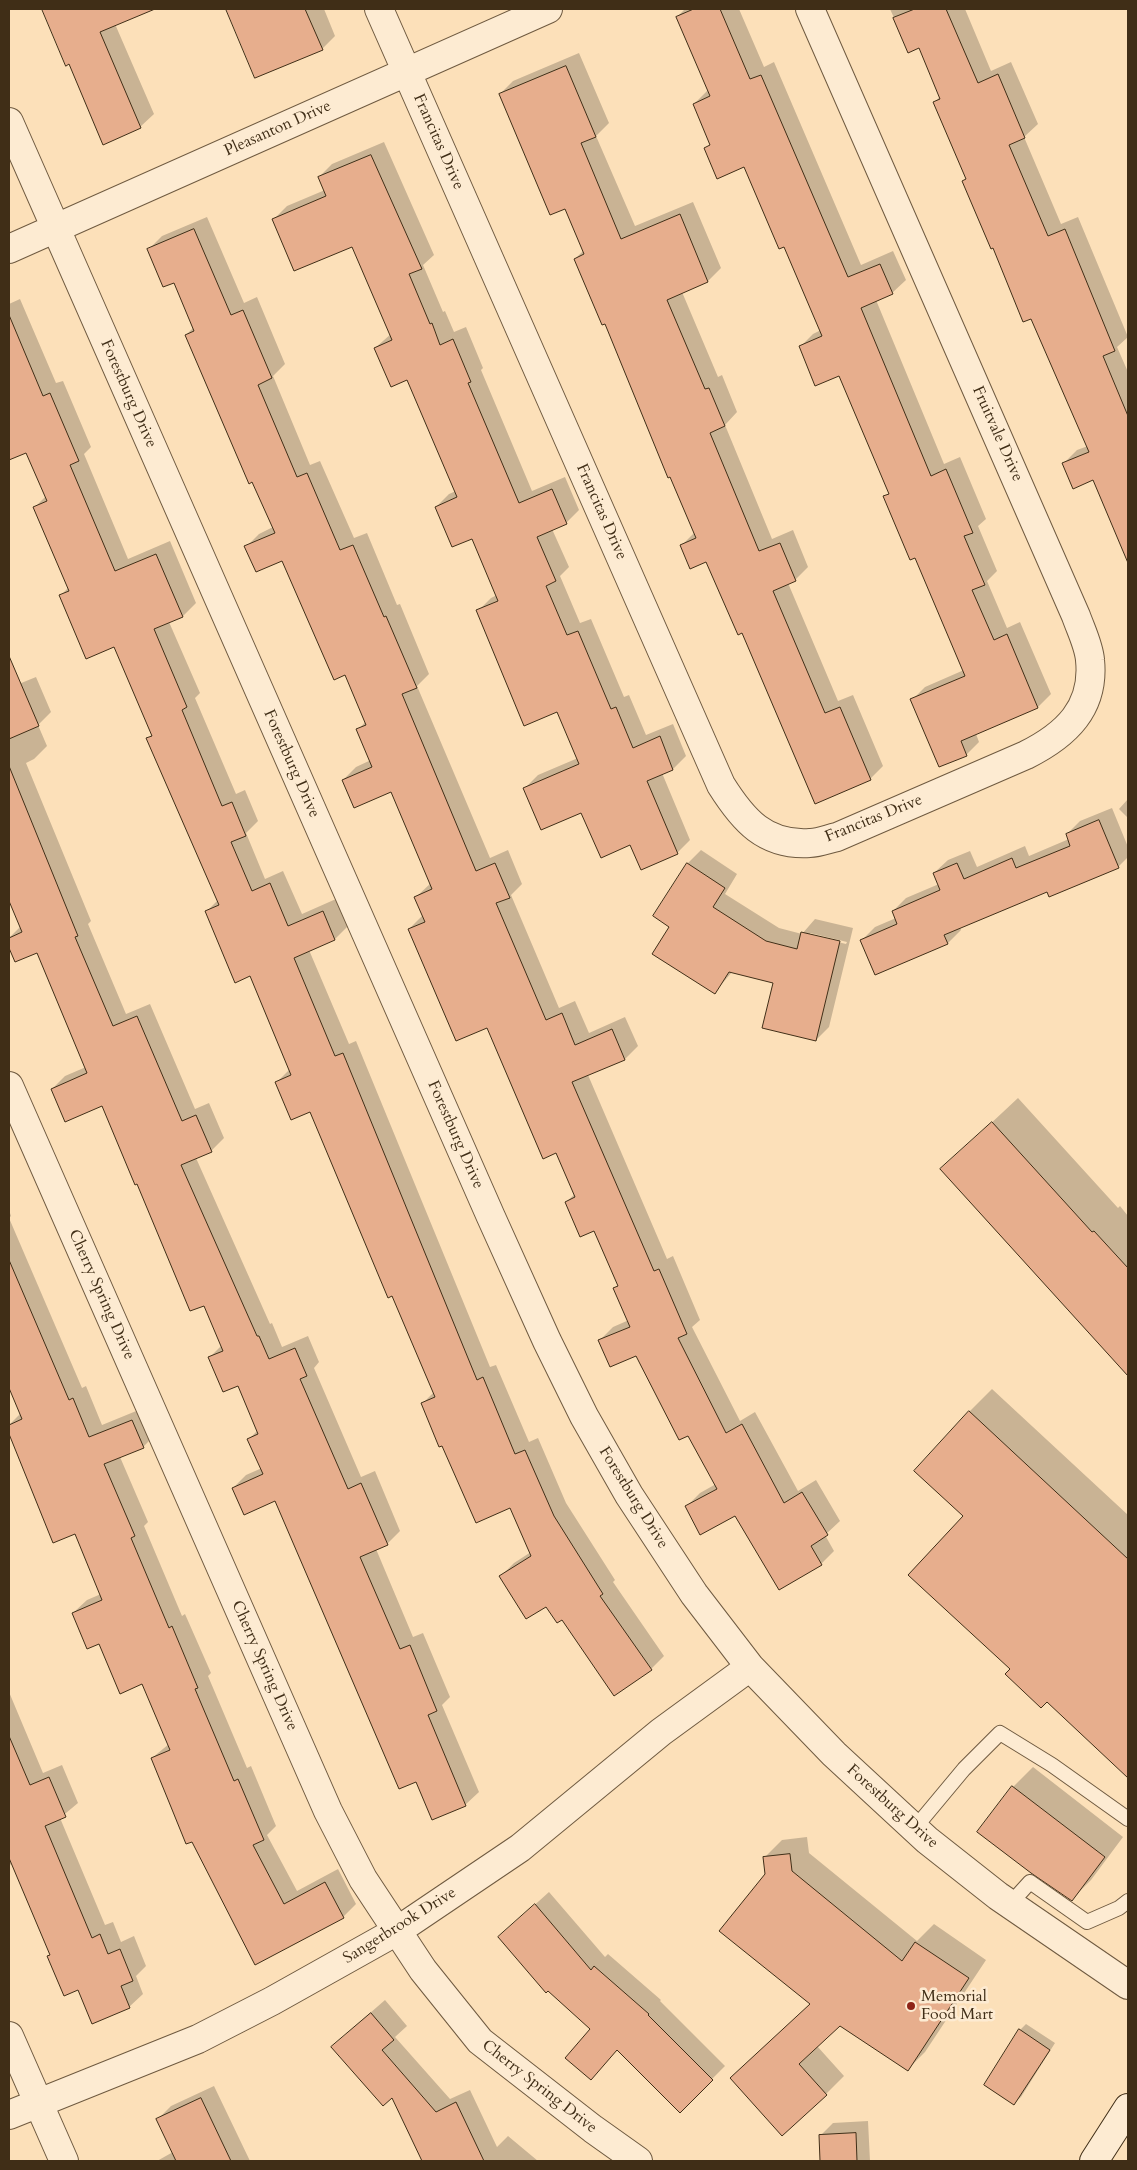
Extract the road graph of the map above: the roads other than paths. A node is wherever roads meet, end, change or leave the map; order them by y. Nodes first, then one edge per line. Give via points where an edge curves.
1 (379, 9) edge
2 (548, 9) edge
3 (810, 9) edge
4 (407, 72) junction
5 (9, 122) edge
6 (56, 228) junction
7 (9, 249) edge
8 (939, 793) joint
9 (9, 1086) edge
10 (750, 1668) junction
11 (1128, 1819) edge
12 (914, 1829) junction
13 (1128, 1901) edge
14 (1010, 1904) junction
15 (397, 1931) junction
16 (1128, 1985) edge
17 (9, 2036) edge
18 (38, 2103) junction
19 (1128, 2108) edge
20 (9, 2115) edge
21 (64, 2161) edge
22 (638, 2161) edge
23 (1094, 2161) edge

1 - 4 street, Francitas Drive
2 - 4 street, Pleasanton Drive
3 - 8 street, Fruitvale Drive via 1076,616 1090,659 1088,694 1075,721 1040,748
4 - 6 street, Pleasanton Drive
4 - 8 street, Francitas Drive via 721,785 737,811 759,831 785,842 811,843 837,837
5 - 6 street, Forestburg Drive
6 - 7 street, Pleasanton Drive
6 - 10 street, Forestburg Drive via 547,1341 584,1416 629,1495 694,1594
9 - 15 street, Cherry Spring Drive via 328,1812 363,1879
10 - 12 street, Forestburg Drive via 834,1754
10 - 15 street, Sangerbrook Drive via 661,1732 520,1848
11 - 12 lane via 1000,1733 964,1769
12 - 14 street, Forestburg Drive
13 - 14 lane via 1087,1922 1030,1882
14 - 16 street, Forestburg Drive
15 - 18 street, Sangerbrook Drive via 198,2039
15 - 22 street, Cherry Spring Drive via 423,1970 480,2041
17 - 18 street
18 - 20 street, Sangerbrook Drive
18 - 21 street
19 - 23 street

